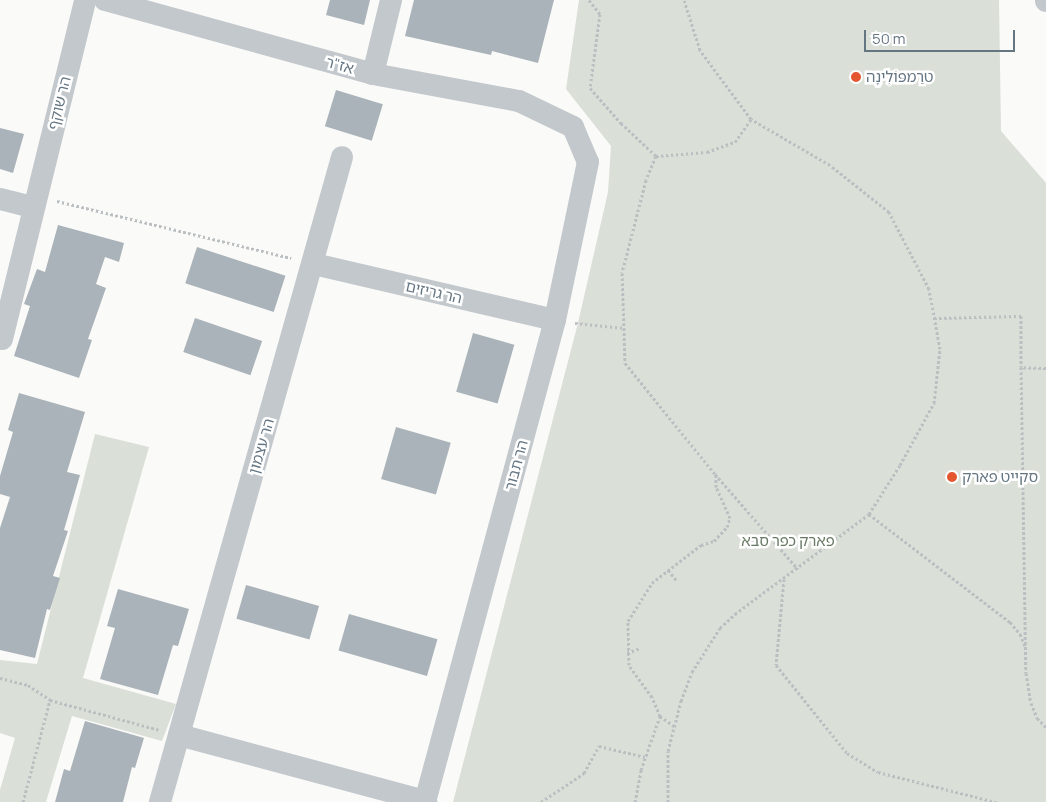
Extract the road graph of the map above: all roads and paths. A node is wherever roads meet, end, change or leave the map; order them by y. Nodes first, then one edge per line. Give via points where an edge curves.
1 (85, 0) edge
2 (105, 0) edge
3 (391, 0) edge
4 (589, 0) edge
5 (684, 0) edge
6 (373, 74) junction
7 (751, 119) junction
8 (573, 127) joint
9 (656, 156) junction
10 (342, 157) dead end
11 (0, 199) edge
12 (35, 201) junction
13 (314, 264) junction
14 (934, 318) junction
15 (555, 320) junction
16 (624, 328) junction
17 (2, 339) dead end
18 (1021, 367) junction
19 (1046, 368) edge
20 (716, 474) junction
21 (869, 514) junction
22 (798, 569) junction
23 (668, 570) junction
24 (784, 579) junction
25 (677, 581) dead end
26 (640, 648) dead end
27 (1026, 650) junction
28 (627, 653) junction
29 (0, 678) edge
30 (50, 700) junction
31 (660, 716) junction
32 (676, 727) junction
33 (1046, 727) edge
34 (179, 735) junction
35 (645, 757) junction
36 (23, 802) edge
37 (160, 802) edge
38 (425, 802) edge
39 (541, 802) edge
40 (635, 802) edge
41 (668, 802) edge
42 (996, 802) edge

1 - 12 street, הר שוקף
2 - 6 street, אז"ר
3 - 6 street
4 - 9 path via 600,14 590,88
5 - 7 path via 700,50
6 - 8 street, אז"ר via 519,101
7 - 9 path via 736,142 707,152
7 - 14 path via 830,165 889,212 929,289
8 - 15 street, הר תבור via 588,162
9 - 16 path via 646,180 622,273
10 - 13 street, הר עצמון
11 - 12 street
12 - 13 path
12 - 17 street, הר שוקף
13 - 15 street, הר גריזים
13 - 34 street, הר עצמון
14 - 18 path via 1021,316
14 - 21 path via 940,349 934,403
15 - 16 path
15 - 38 street, הר תבור
16 - 20 path via 625,363
18 - 19 path
18 - 27 path
20 - 22 path
20 - 23 path via 716,488 730,518 728,527 714,541 701,545
21 - 22 path
21 - 27 path via 1010,622 1020,634
22 - 24 path
23 - 25 path
23 - 28 path via 652,583 628,621
24 - 32 path via 720,628 692,672
24 - 42 path via 776,665 847,753 878,772
26 - 28 path
27 - 33 path via 1031,703 1037,718
28 - 31 path via 628,664 652,697
29 - 30 path via 28,685
30 - 34 path
30 - 36 path
31 - 32 path
31 - 35 path
32 - 41 path via 668,751
34 - 37 street, הר עצמון
34 - 38 street
35 - 39 path via 600,746 584,773
35 - 40 path

